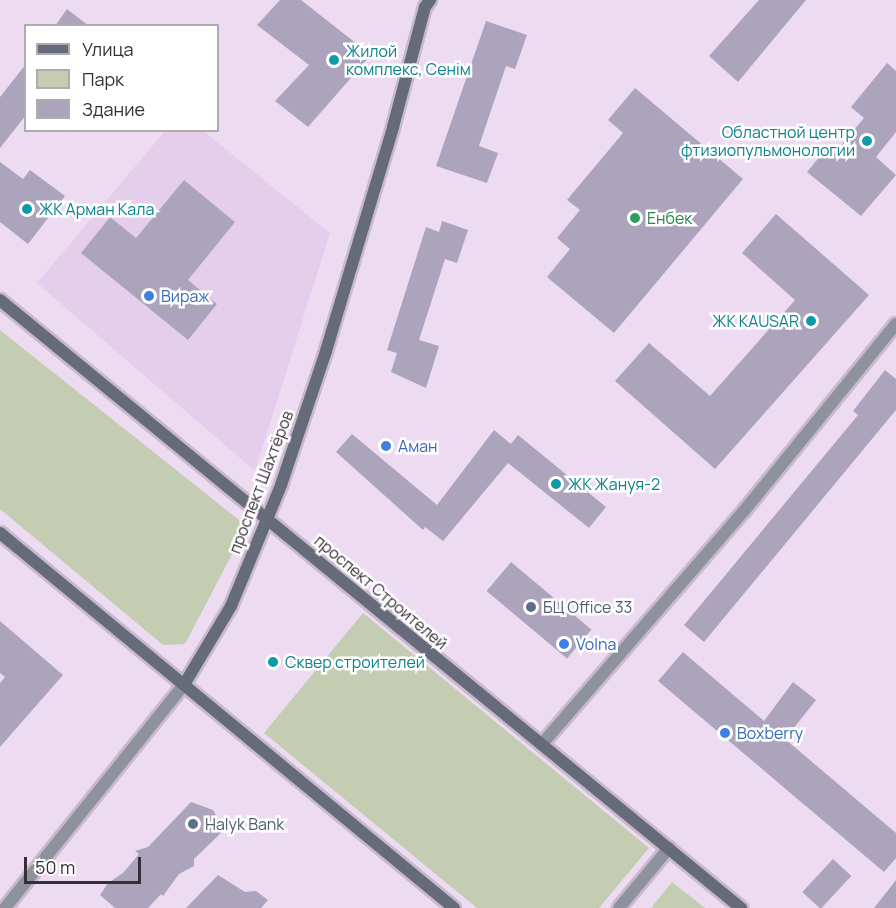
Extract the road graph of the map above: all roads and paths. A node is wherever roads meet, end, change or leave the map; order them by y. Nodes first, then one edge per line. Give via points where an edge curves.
1 (424, 2) edge
2 (0, 300) edge
3 (896, 324) edge
4 (267, 519) junction
5 (0, 533) edge
6 (184, 683) junction
7 (542, 744) junction
8 (669, 848) junction
9 (5, 908) edge
10 (454, 908) edge
11 (619, 908) edge
12 (741, 908) edge

1 - 4 main road, проспект Шахтёров via 393,127 326,351
2 - 4 main road, проспект Строителей
3 - 7 street via 744,511
4 - 6 main road, проспект Шахтёров via 231,606
4 - 7 main road, проспект Строителей
5 - 6 main road
6 - 9 street, проспект Шахтёров
6 - 10 main road
7 - 8 main road, проспект Строителей
8 - 11 street
8 - 12 main road, проспект Строителей

